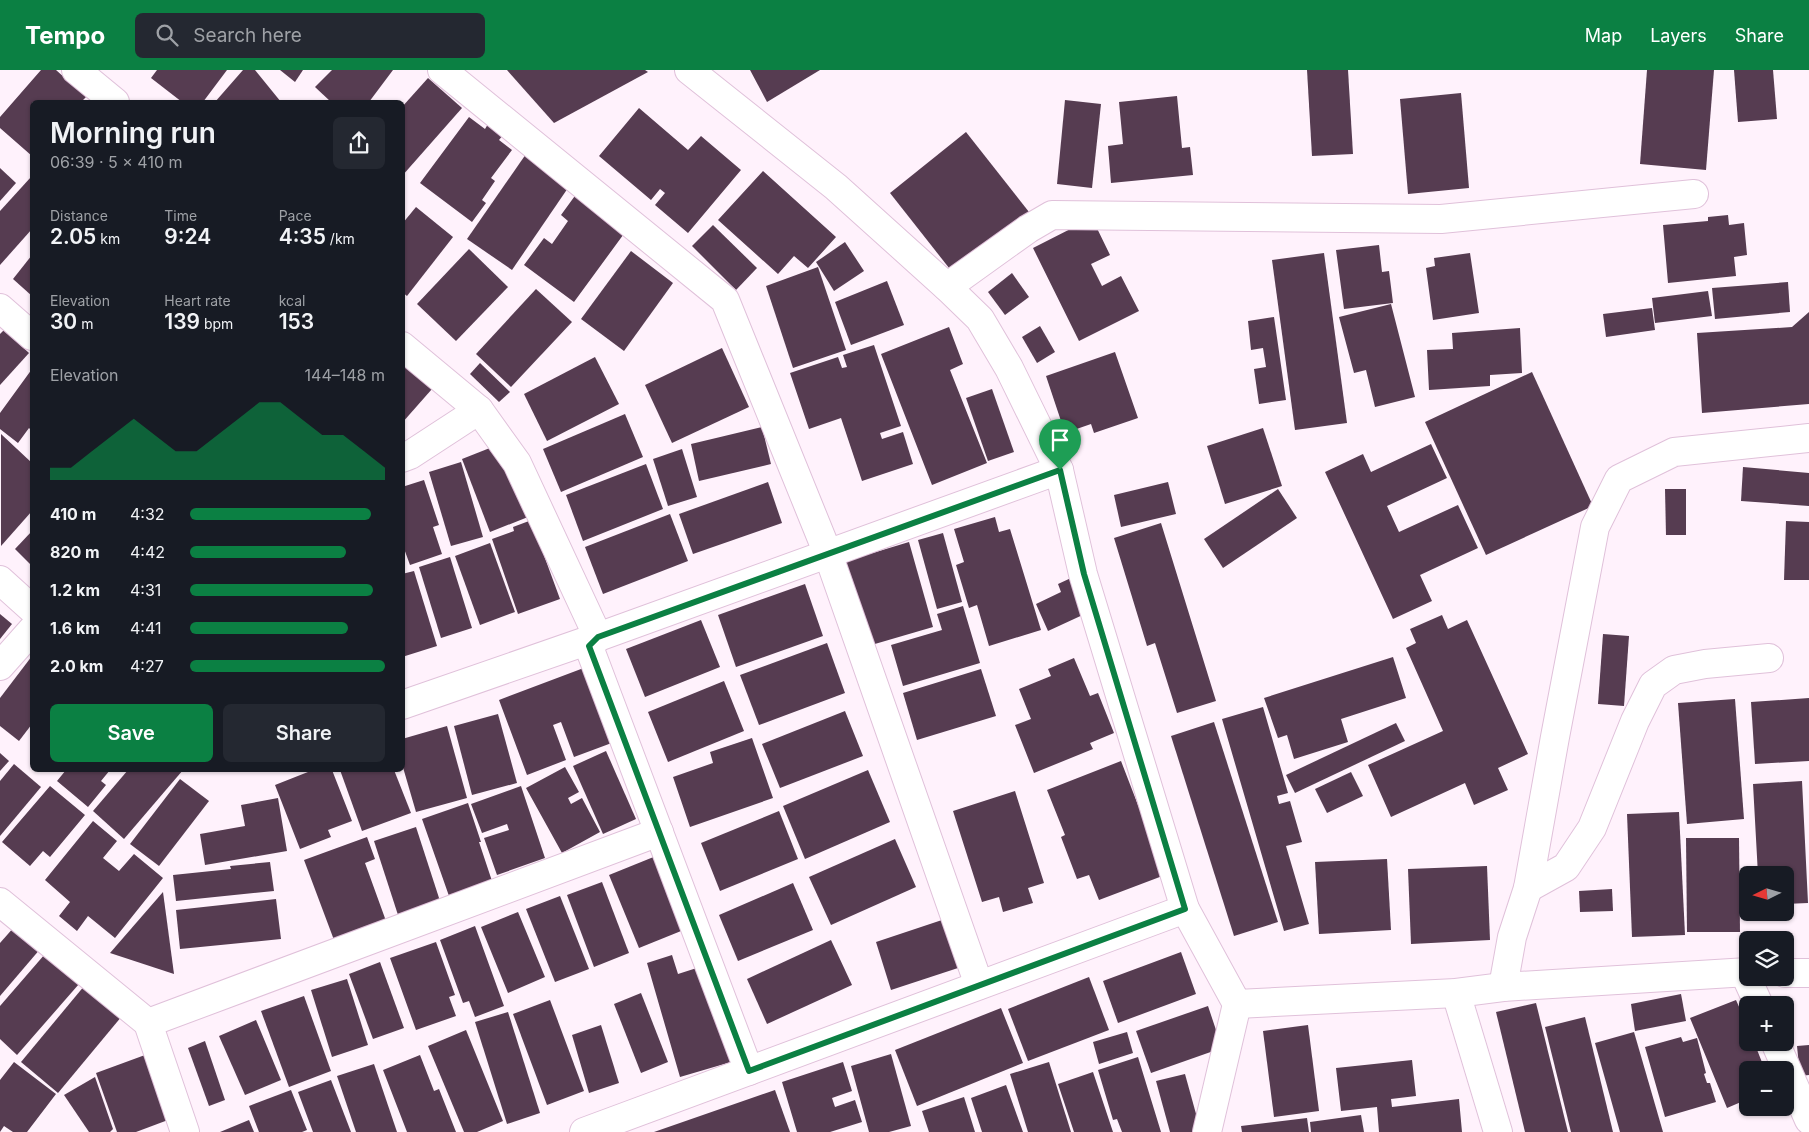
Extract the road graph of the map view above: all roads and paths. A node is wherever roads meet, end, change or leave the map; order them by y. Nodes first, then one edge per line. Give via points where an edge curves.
1 (76, 70) edge
2 (442, 70) edge
3 (689, 70) edge
4 (113, 100) edge
5 (1694, 194) dead end
6 (948, 287) junction
7 (0, 308) edge
8 (30, 334) edge
9 (405, 348) edge
10 (479, 410) junction
11 (1809, 438) edge
12 (405, 456) edge
13 (1060, 470) junction
14 (828, 554) junction
15 (0, 580) edge
16 (30, 607) edge
17 (30, 632) edge
18 (598, 637) junction
19 (1769, 658) dead end
20 (0, 666) edge
21 (405, 704) edge
22 (659, 832) junction
23 (1528, 888) junction
24 (0, 902) edge
25 (1185, 909) junction
26 (1739, 972) edge
27 (1794, 973) edge
28 (1809, 973) edge
29 (979, 986) junction
30 (1503, 986) junction
31 (1456, 993) junction
32 (1237, 1004) junction
33 (148, 1023) junction
34 (1779, 1051) edge
35 (749, 1071) junction
36 (1809, 1120) edge
37 (185, 1132) edge
38 (584, 1132) edge
39 (1207, 1132) edge
40 (1498, 1132) edge

1 - 4 street
2 - 14 street via 725,300
3 - 6 street via 836,187
5 - 6 street via 1441,219 1052,216 1028,229
6 - 13 street via 980,319 1010,368
7 - 8 street
9 - 10 street
10 - 12 street
10 - 18 street via 517,464
11 - 23 street via 1674,452 1619,479 1595,527
13 - 14 street
13 - 25 street via 1084,574
14 - 18 street
14 - 29 street
15 - 16 street
17 - 20 street
18 - 21 street
18 - 22 street via 589,646
19 - 23 street via 1674,670 1653,685 1634,721 1592,828 1566,867
22 - 33 street
22 - 35 street
23 - 30 street via 1512,937
24 - 33 street
25 - 29 street
25 - 32 street
26 - 30 street
27 - 28 street
29 - 35 street
30 - 31 street
31 - 32 street
31 - 40 street
32 - 39 street
33 - 37 street
34 - 36 street
35 - 38 street

